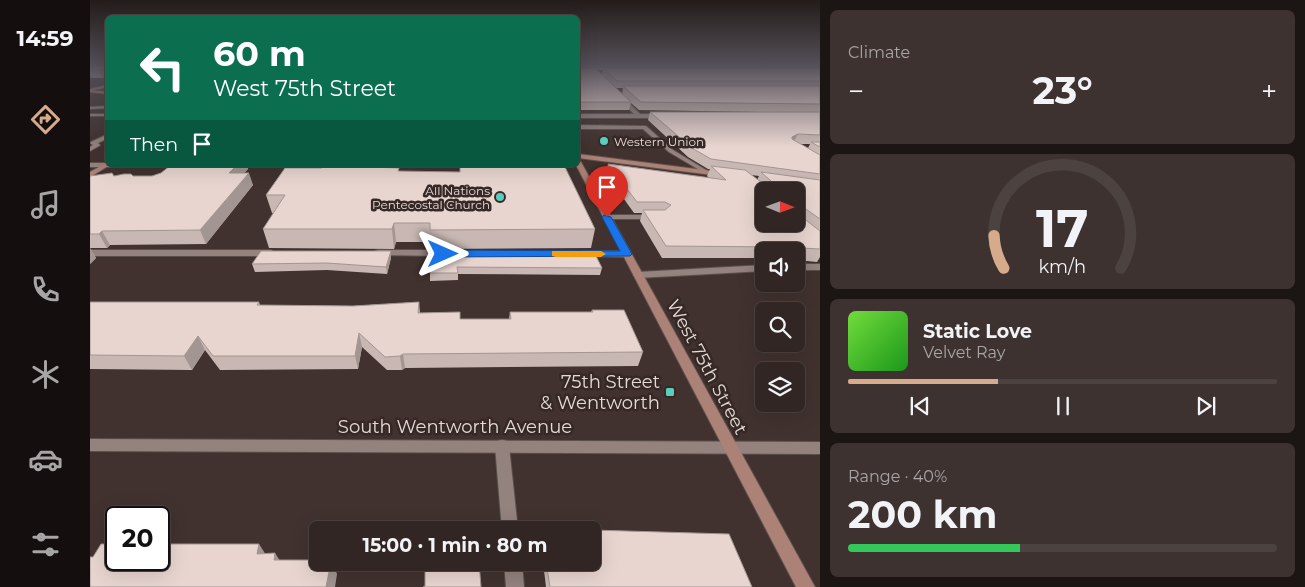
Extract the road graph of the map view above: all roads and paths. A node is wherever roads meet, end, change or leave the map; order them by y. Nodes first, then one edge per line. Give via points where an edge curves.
1 (615, 92) edge
2 (105, 106) edge
3 (90, 108) edge
4 (105, 114) edge
5 (90, 115) edge
6 (580, 116) edge
7 (639, 116) junction
8 (668, 116) edge
9 (580, 127) edge
10 (105, 138) edge
11 (90, 149) edge
12 (580, 156) edge
13 (105, 164) edge
14 (90, 165) edge
15 (105, 165) edge
16 (580, 166) edge
17 (708, 173) junction
18 (90, 175) edge
19 (725, 175) edge
20 (607, 217) junction
21 (661, 217) edge
22 (90, 253) edge
23 (280, 253) edge
24 (370, 253) edge
25 (450, 254) edge
26 (570, 254) edge
27 (626, 254) junction
28 (805, 267) edge
29 (820, 267) edge
30 (755, 268) edge
31 (638, 275) junction
32 (90, 445) edge
33 (502, 446) junction
34 (730, 447) junction
35 (820, 448) edge
36 (509, 521) edge
37 (514, 571) edge
38 (515, 587) edge
39 (806, 587) edge

1 - 7 street
2 - 3 street
4 - 5 street
6 - 7 street
7 - 8 street
9 - 17 street via 644,127 671,151
10 - 11 street
12 - 17 street
13 - 14 street
15 - 18 street
16 - 20 street, West 75th Street
17 - 19 street
20 - 21 street
20 - 27 street, West 75th Street
22 - 23 street
24 - 25 street
26 - 27 street
27 - 31 street, West 75th Street
28 - 29 street
30 - 31 street
31 - 34 street, West 75th Street
32 - 33 street, South Wentworth Avenue
33 - 34 street, South Wentworth Avenue
33 - 36 street
34 - 35 street, South Wentworth Avenue
34 - 39 street, West 75th Street
37 - 38 street

